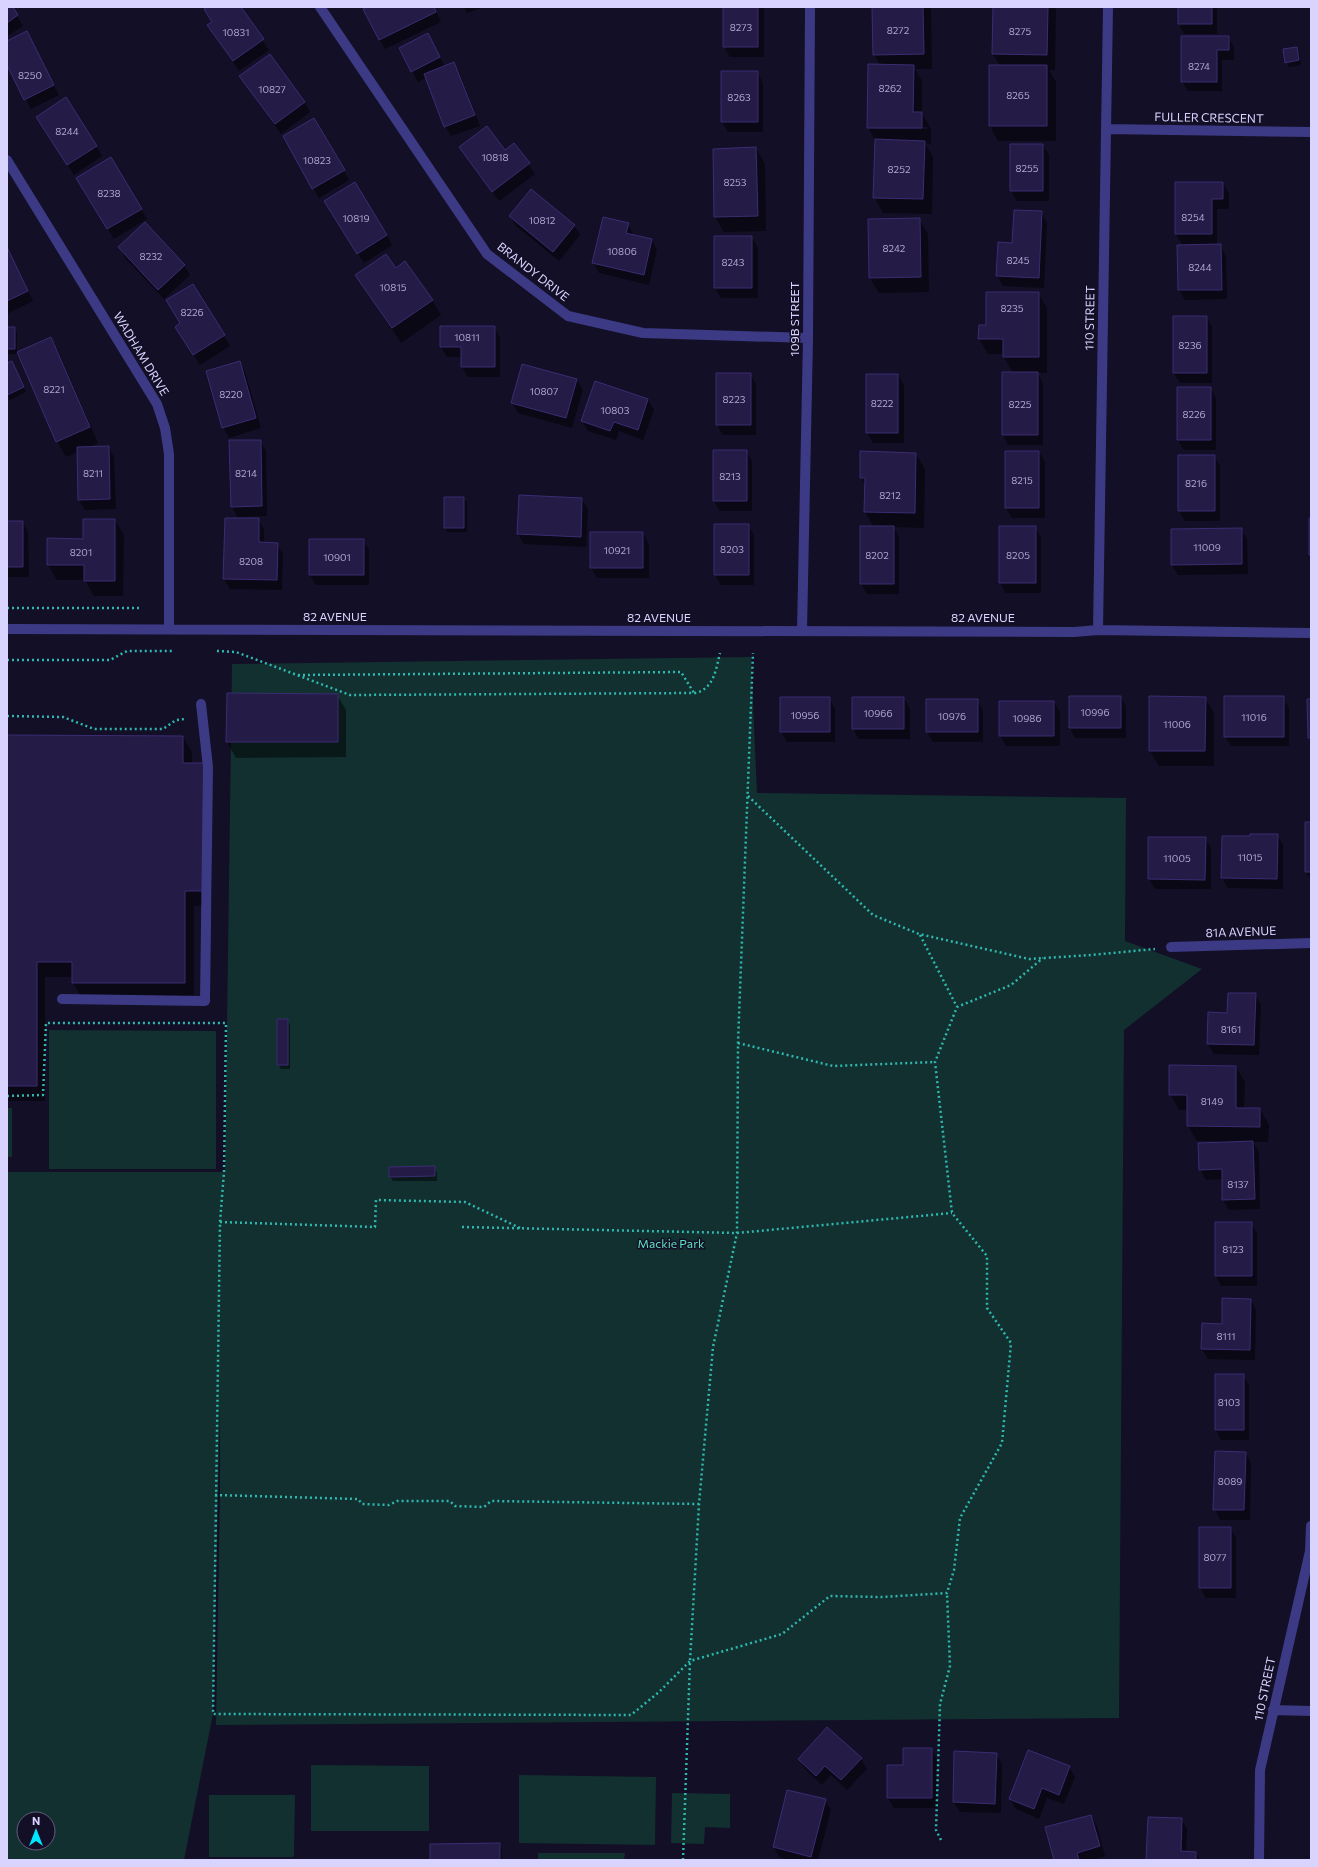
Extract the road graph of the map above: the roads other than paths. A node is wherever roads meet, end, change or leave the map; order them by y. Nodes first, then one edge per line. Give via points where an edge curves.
1 (320, 7) edge
2 (810, 7) edge
3 (1108, 7) edge
4 (1106, 129) junction
5 (1311, 132) edge
6 (8, 164) edge
7 (808, 338) junction
8 (7, 629) edge
9 (169, 629) junction
10 (1098, 630) junction
11 (802, 631) junction
12 (1311, 633) edge
13 (201, 704) dead end
14 (1311, 943) edge
15 (1171, 947) road end
16 (62, 999) dead end
17 (1311, 1526) edge
18 (1273, 1710) junction
19 (1311, 1711) edge
20 (1259, 1860) edge

1 - 7 street, BRANDY DRIVE via 487,254 568,316 643,333
2 - 7 street, 109B STREET
3 - 4 street, 110 STREET
4 - 5 street, FULLER CRESCENT
4 - 10 street, 110 STREET
6 - 9 street, WADHAM DRIVE via 159,410 169,454
7 - 11 street, 109B STREET
8 - 9 street, 82 AVENUE
9 - 11 street, 82 AVENUE
10 - 11 street, 82 AVENUE
10 - 12 street, 82 AVENUE
13 - 16 street via 208,766 205,1001
14 - 15 street, 81A AVENUE
17 - 18 street, 110 STREET via 1310,1551
18 - 19 street
18 - 20 street, 110 STREET via 1260,1770

